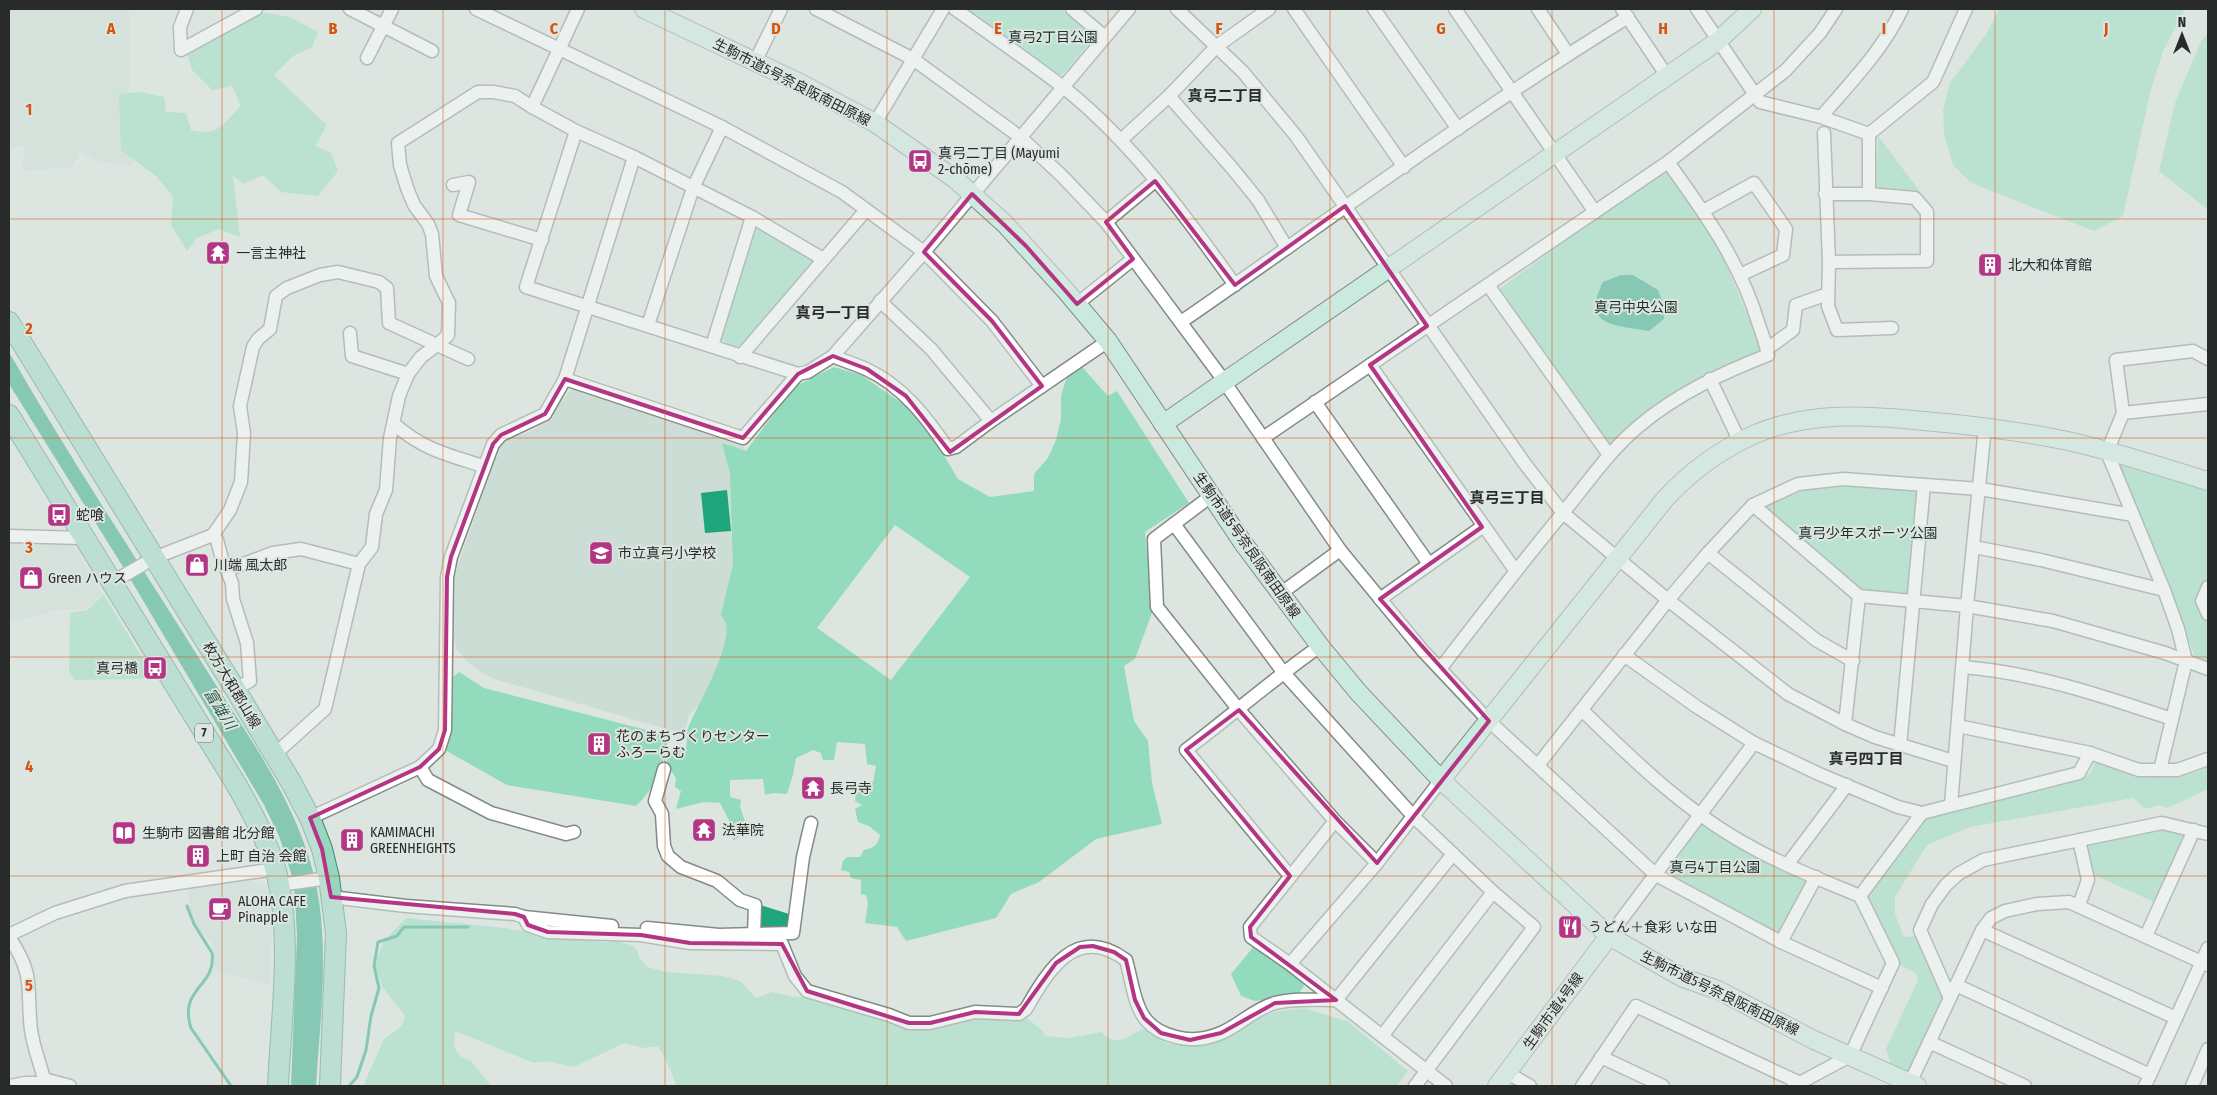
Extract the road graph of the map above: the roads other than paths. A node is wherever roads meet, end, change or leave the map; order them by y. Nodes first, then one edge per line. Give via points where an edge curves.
1 (187, 9) edge
2 (256, 9) edge
3 (350, 9) edge
4 (392, 9) edge
5 (476, 9) edge
6 (578, 9) edge
7 (644, 9) edge
8 (781, 9) edge
9 (816, 9) edge
10 (943, 9) edge
11 (955, 9) edge
12 (1072, 9) edge
13 (1129, 9) edge
14 (1177, 9) edge
15 (1269, 9) edge
16 (1294, 9) edge
17 (1374, 9) edge
18 (1455, 9) edge
19 (1538, 9) edge
20 (1697, 9) edge
21 (1752, 9) edge
22 (1836, 9) edge
23 (1902, 9) edge
24 (1966, 9) edge
25 (1625, 13) edge
26 (384, 26) junction
27 (1105, 37) junction
28 (1718, 41) junction
29 (1217, 46) junction
30 (560, 49) junction
31 (432, 50) dead end
32 (1568, 54) junction
33 (368, 58) dead end
34 (913, 58) junction
35 (756, 62) junction
36 (1667, 76) junction
37 (1063, 87) junction
38 (1512, 92) junction
39 (1754, 94) junction
40 (1169, 96) junction
41 (532, 107) junction
42 (1820, 117) junction
43 (875, 123) junction
44 (722, 127) junction
45 (1458, 129) junction
46 (576, 131) junction
47 (1824, 133) dead end
48 (1869, 134) junction
49 (1020, 137) junction
50 (1121, 140) junction
51 (1555, 154) junction
52 (634, 157) junction
53 (1668, 162) junction
54 (1404, 167) junction
55 (1155, 181) junction
56 (453, 184) dead end
57 (693, 188) junction
58 (972, 194) junction
59 (1825, 194) junction
60 (1869, 194) junction
61 (1345, 206) junction
62 (866, 210) junction
63 (1704, 211) junction
64 (1596, 212) junction
65 (752, 217) junction
66 (1106, 222) junction
67 (542, 240) junction
68 (1287, 248) junction
69 (924, 252) junction
70 (823, 259) junction
71 (1133, 259) junction
72 (1829, 262) junction
73 (1389, 270) junction
74 (1740, 275) junction
75 (1235, 285) junction
76 (1488, 285) junction
77 (1828, 294) junction
78 (880, 301) junction
79 (1077, 304) junction
80 (589, 306) junction
81 (9, 322) edge
82 (1181, 322) junction
83 (648, 326) junction
84 (1427, 326) junction
85 (1892, 328) dead end
86 (350, 333) dead end
87 (1108, 342) junction
88 (438, 345) junction
89 (712, 346) junction
90 (1767, 349) junction
91 (833, 356) junction
92 (740, 357) junction
93 (468, 359) dead end
94 (2208, 359) edge
95 (1370, 365) junction
96 (408, 374) junction
97 (798, 374) junction
98 (565, 379) junction
99 (1710, 379) junction
100 (1224, 382) junction
101 (1042, 386) junction
102 (1315, 402) junction
103 (2208, 404) edge
104 (2123, 413) junction
105 (9, 415) edge
106 (991, 421) junction
107 (394, 424) junction
108 (1163, 424) junction
109 (1986, 427) junction
110 (1263, 438) junction
111 (1740, 442) junction
112 (2107, 452) junction
113 (1608, 455) junction
114 (483, 466) junction
115 (2208, 481) edge
116 (1924, 485) junction
117 (1980, 490) junction
118 (1212, 496) junction
119 (1753, 504) junction
120 (1563, 513) junction
121 (2133, 515) junction
122 (1174, 524) junction
123 (1482, 527) junction
124 (213, 534) junction
125 (9, 536) edge
126 (83, 538) junction
127 (1974, 547) junction
128 (1340, 550) junction
129 (1708, 553) junction
130 (154, 558) junction
131 (1617, 558) junction
132 (359, 564) junction
133 (1429, 564) junction
134 (227, 570) junction
135 (1515, 570) junction
136 (112, 583) junction
137 (2208, 587) edge
138 (2164, 590) junction
139 (1280, 594) junction
140 (1859, 596) junction
141 (1380, 599) junction
142 (1668, 600) junction
143 (1912, 601) junction
144 (1967, 606) junction
145 (2208, 614) edge
146 (1320, 646) junction
147 (1624, 654) junction
148 (1853, 661) junction
149 (2186, 661) junction
150 (1963, 667) junction
151 (1440, 669) junction
152 (2208, 669) edge
153 (1283, 672) junction
154 (235, 689) junction
155 (1239, 710) junction
156 (1582, 710) junction
157 (2172, 719) junction
158 (1489, 721) junction
159 (1846, 724) junction
160 (1958, 726) junction
161 (1754, 743) junction
162 (1900, 746) junction
163 (2090, 753) junction
164 (274, 755) junction
165 (2208, 759) edge
166 (1953, 762) junction
167 (1538, 765) junction
168 (420, 767) junction
169 (664, 770) dead end
170 (2160, 770) junction
171 (1441, 780) junction
172 (1847, 785) junction
173 (1950, 805) junction
174 (1922, 813) junction
175 (1700, 815) junction
176 (1414, 817) junction
177 (310, 818) junction
178 (1335, 820) junction
179 (811, 823) dead end
180 (2194, 830) junction
181 (574, 832) dead end
182 (2208, 834) edge
183 (2079, 840) junction
184 (1453, 854) junction
185 (1377, 863) junction
186 (1787, 865) junction
187 (1656, 875) junction
188 (1290, 876) junction
189 (277, 877) junction
190 (1816, 877) junction
191 (330, 887) junction
192 (1493, 892) junction
193 (1860, 896) junction
194 (2079, 905) junction
195 (524, 917) junction
196 (1982, 930) junction
197 (9, 936) edge
198 (754, 936) junction
199 (1608, 936) junction
200 (2146, 936) junction
201 (1781, 942) junction
202 (2208, 948) edge
203 (2205, 963) edge
204 (1290, 964) junction
205 (1956, 985) junction
206 (1882, 988) junction
207 (1950, 998) junction
208 (1336, 1000) junction
209 (2176, 1018) junction
210 (1382, 1036) junction
211 (1929, 1042) junction
212 (2208, 1049) edge
213 (1850, 1056) junction
214 (1601, 1057) junction
215 (1426, 1071) junction
216 (1503, 1080) edge
217 (2148, 1080) edge
218 (41, 1083) edge
219 (1797, 1084) edge
220 (1914, 1085) edge
221 (10, 1086) edge
222 (70, 1086) edge
223 (278, 1086) edge
224 (330, 1086) edge
225 (1415, 1086) edge
226 (1446, 1086) edge
227 (1530, 1086) edge
228 (1582, 1086) edge
229 (1663, 1086) edge
230 (2024, 1086) edge
231 (2192, 1086) edge

1 - 2 street via 180,27 181,50
3 - 26 street
4 - 26 street
5 - 30 street
6 - 30 street
7 - 35 street, 生駒市道5号奈良阪南田原線
8 - 35 street
9 - 34 street
10 - 34 street
11 - 37 street
12 - 27 street
13 - 27 street
14 - 29 street
15 - 29 street
16 - 54 street
17 - 45 street
18 - 38 street
19 - 32 street
20 - 28 street
21 - 28 street
22 - 39 street via 1805,51
23 - 42 street via 1887,36
24 - 48 street via 1933,82
25 - 32 street
25 - 36 street
26 - 31 street
26 - 33 street
27 - 37 street
28 - 36 street
28 - 39 street
29 - 40 street
29 - 61 street via 1296,136
30 - 41 street
30 - 44 street
32 - 38 street
34 - 43 street
34 - 49 street
35 - 43 street, 生駒市道5号奈良阪南田原線
36 - 51 street
37 - 49 street
37 - 50 street
38 - 45 street
38 - 51 street
39 - 42 street via 1760,102
39 - 53 street
40 - 50 street
40 - 68 street via 1253,194
41 - 46 street
41 - 88 street via 516,96 478,92 398,143 407,188 432,234 436,276 450,304 448,335
42 - 48 street
43 - 58 street, 生駒市道5号奈良阪南田原線 via 918,151
44 - 57 street
44 - 62 street via 842,192
45 - 54 street
46 - 52 street
46 - 67 street
47 - 59 street
48 - 60 street
49 - 58 street
49 - 66 street via 1061,174
50 - 55 street
51 - 64 street
51 - 73 street
52 - 57 street
52 - 80 street
53 - 63 street
53 - 64 street
54 - 61 street
55 - 66 street
55 - 75 street via 1194,227
56 - 67 street via 469,182 459,214
57 - 65 street
57 - 83 street
58 - 69 street
58 - 79 street, 生駒市道5号奈良阪南田原線 via 1026,246
59 - 60 street
59 - 72 street
60 - 72 street via 1915,198 1928,212 1928,261
61 - 68 street
61 - 73 street
62 - 69 street
62 - 70 street
63 - 74 street
63 - 74 street via 1754,182 1786,229 1783,255
64 - 76 street
65 - 70 street
65 - 89 street
66 - 71 street
67 - 80 street via 526,287
68 - 75 street
69 - 78 street
69 - 101 street via 992,321
70 - 92 street
71 - 79 street
71 - 82 street
72 - 77 street
73 - 84 street
73 - 100 street
74 - 90 street
75 - 82 street
76 - 84 street
76 - 113 street
77 - 85 street via 1828,306 1837,330
77 - 90 street via 1796,306 1793,330
78 - 91 street
78 - 106 street via 931,349
79 - 87 street, 生駒市道5号奈良阪南田原線
80 - 83 street
80 - 98 street
81 - 130 main road, 枚方大和郡山線
82 - 100 street
83 - 89 street
84 - 95 street
84 - 120 street
86 - 96 street via 352,356
87 - 101 street
87 - 108 street, 生駒市道5号奈良阪南田原線
88 - 93 street
88 - 96 street via 421,357
88 - 124 street via 389,323 387,288 379,282 338,272 320,275 276,296 270,329 253,347 240,406 244,433 241,482 230,510
89 - 92 street
90 - 99 street via 1768,355
91 - 97 street via 808,372
91 - 106 street via 867,369 906,396 925,415 948,450
92 - 97 street
94 - 104 street via 2193,351 2116,360
95 - 102 street
95 - 123 street
96 - 107 street via 399,396
97 - 98 street via 743,438
98 - 114 street via 545,414 501,435
99 - 111 street
99 - 113 street via 1656,413
100 - 108 street
100 - 110 street
101 - 106 street
102 - 110 street
102 - 133 street
103 - 104 street
104 - 112 street
105 - 126 main road, 7
107 - 114 street via 431,450
107 - 132 street via 386,490 376,514 372,547
108 - 118 street, 生駒市道5号奈良阪南田原線
109 - 111 street via 1864,415 1825,417 1774,428
109 - 112 street via 2064,440
109 - 117 street
110 - 128 street
111 - 131 street via 1678,485
112 - 115 street
112 - 121 street
113 - 120 street
114 - 168 street via 447,577 445,730 439,749
116 - 117 street
116 - 119 street via 1843,479 1798,484
116 - 143 street
117 - 121 street
117 - 127 street
118 - 122 street
118 - 139 street, 生駒市道5号奈良阪南田原線
119 - 129 street
119 - 140 street
120 - 131 street
120 - 135 street
121 - 138 street
122 - 153 street
122 - 155 street via 1154,539 1157,607
123 - 133 street
123 - 135 street
124 - 130 street
124 - 134 street
125 - 126 street
126 - 136 main road, 7
127 - 138 street
127 - 144 street
128 - 139 street
128 - 141 street
129 - 142 street
129 - 148 street via 1816,640
130 - 136 street
130 - 154 main road, 枚方大和郡山線
131 - 142 street
131 - 158 street
132 - 134 street via 301,549 272,553
132 - 164 street via 325,709
133 - 141 street
134 - 154 street via 247,643 250,681
135 - 151 street
136 - 189 main road, 7 via 260,826
137 - 145 street via 2202,601
138 - 149 street
139 - 146 street, 生駒市道5号奈良阪南田原線
140 - 143 street
140 - 148 street
141 - 151 street
142 - 147 street
142 - 159 street via 1788,694
143 - 144 street
143 - 162 street
144 - 149 street via 2053,621
144 - 150 street
146 - 153 street
146 - 171 street, 生駒市道5号奈良阪南田原線 via 1358,692
147 - 156 street
147 - 161 street via 1696,707
148 - 159 street
149 - 152 street
149 - 157 street
150 - 157 street via 1997,670 2061,683
150 - 160 street
151 - 158 street
153 - 155 street
153 - 176 street
154 - 164 main road, 枚方大和郡山線
155 - 178 street
155 - 188 street via 1186,750
156 - 167 street
156 - 175 street via 1644,770
157 - 170 street
158 - 167 street
158 - 171 street
159 - 162 street
160 - 163 street
160 - 166 street
161 - 172 street
161 - 175 street
162 - 166 street
163 - 170 street via 2139,770
163 - 173 street via 2079,773
164 - 177 main road, 枚方大和郡山線
165 - 170 street via 2177,770
166 - 173 street
167 - 187 street
168 - 177 street
168 - 181 street via 428,780 492,813 566,834
169 - 198 street via 655,801 662,814 664,846 668,856 681,867 717,881 740,900 755,905
171 - 176 street
171 - 199 street, 生駒市道5号奈良阪南田原線
172 - 174 street via 1898,807
172 - 186 street
173 - 174 street
174 - 193 street
175 - 186 street via 1752,848
175 - 187 street
176 - 184 street
176 - 185 street
177 - 191 main road, 枚方大和郡山線 via 322,849
178 - 185 street
178 - 188 street
179 - 198 street via 793,932
180 - 182 street
180 - 183 street via 2162,823
180 - 200 street
183 - 194 street via 2088,880
183 - 207 street via 1983,860 1946,885 1932,904 1920,930
184 - 192 street
184 - 208 street
185 - 204 street
186 - 190 street
187 - 199 street
187 - 201 street
188 - 204 street via 1250,927 1251,937
189 - 191 street
189 - 197 street via 124,891 54,913
189 - 223 main road, 7 via 285,934
190 - 193 street
190 - 201 street
191 - 195 street via 406,906
191 - 224 main road, 枚方大和郡山線 via 336,933
192 - 210 street
192 - 215 street via 1534,927
193 - 206 street via 1893,963
194 - 196 street via 2055,902 2005,911 1991,918
194 - 200 street
195 - 198 street via 692,934
195 - 208 street via 528,924 548,932 641,935 690,943 782,944 795,976 807,991 909,1023 930,1023 975,1012 1019,1014 1026,1009 1056,963 1080,947 1093,946 1114,952 1126,960 1135,1000 1144,1018 1161,1033 1190,1040 1221,1033 1275,1003
196 - 205 street
196 - 209 street
197 - 218 street via 28,973 31,1030
199 - 213 street, 生駒市道5号奈良阪南田原線 via 1683,978 1718,990
199 - 216 street, 生駒市道4号線
200 - 203 street
201 - 206 street
202 - 203 street
203 - 209 street
204 - 208 street
205 - 207 street
205 - 217 street
206 - 213 street
207 - 211 street
208 - 210 street
209 - 217 street
210 - 215 street
211 - 220 street
211 - 230 street
212 - 231 street
213 - 219 street
213 - 220 street, 生駒市道5号奈良阪南田原線
214 - 219 street via 1636,1006
214 - 228 street
214 - 229 street
215 - 225 street
215 - 226 street
216 - 227 street
218 - 221 street via 25,1082
218 - 222 street

